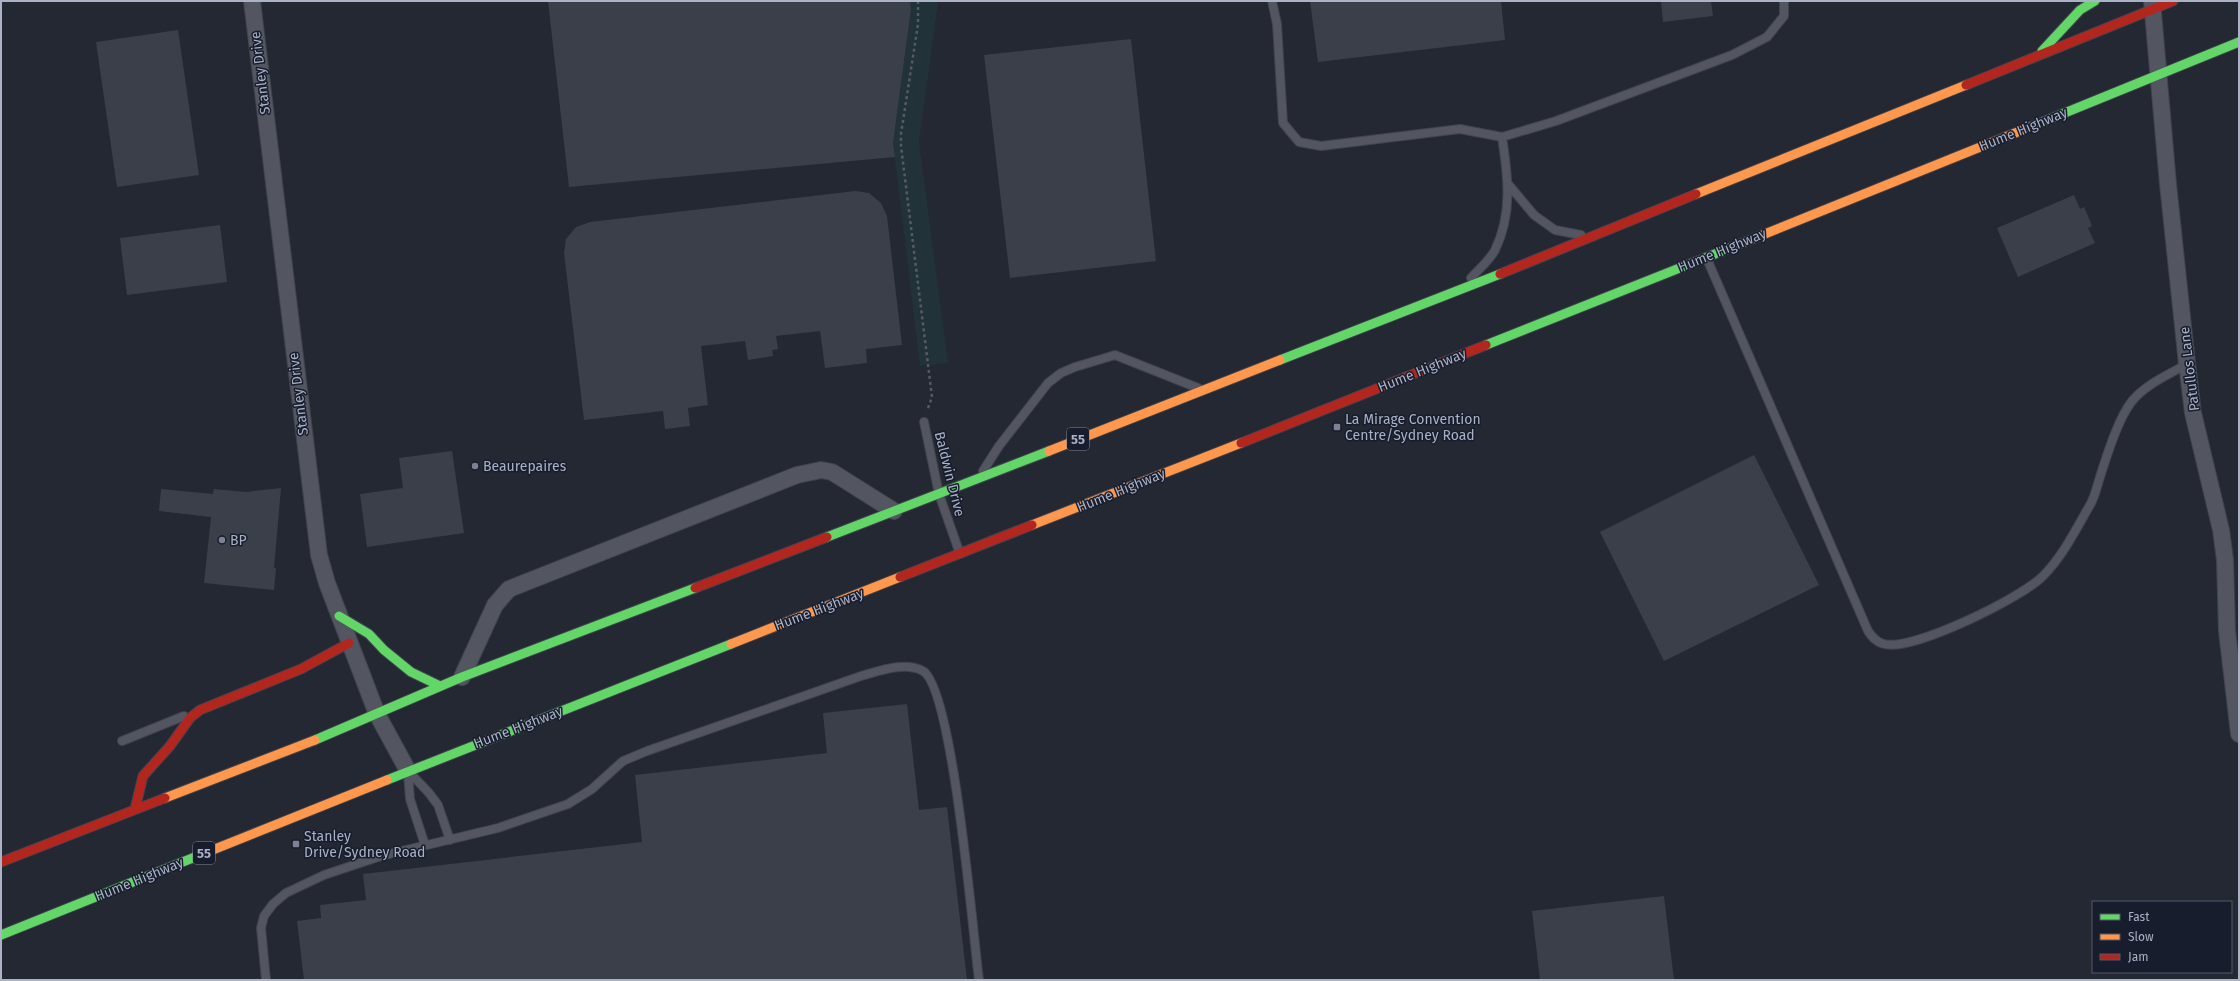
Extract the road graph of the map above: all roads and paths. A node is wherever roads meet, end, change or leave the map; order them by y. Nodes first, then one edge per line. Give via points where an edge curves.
1 (252, 1) edge
2 (918, 1) edge
3 (1272, 1) edge
4 (1784, 1) edge
5 (2095, 1) edge
6 (2173, 1) edge
7 (2153, 5) edge
8 (2239, 42) edge
9 (2039, 55) junction
10 (2159, 75) junction
11 (1502, 137) junction
12 (1509, 185) junction
13 (1590, 238) junction
14 (1706, 256) junction
15 (1462, 288) junction
16 (2187, 364) junction
17 (1203, 389) junction
18 (924, 422) joint
19 (979, 478) junction
20 (939, 494) junction
21 (894, 511) junction
22 (960, 554) junction
23 (339, 616) junction
24 (349, 643) junction
25 (462, 677) junction
26 (440, 686) junction
27 (200, 710) junction
28 (376, 714) junction
29 (2239, 734) edge
30 (122, 741) dead end
31 (408, 771) junction
32 (136, 808) junction
33 (450, 840) junction
34 (426, 845) junction
35 (1, 862) edge
36 (1, 935) edge
37 (266, 980) edge
38 (979, 980) edge

1 - 23 street, Stanley Drive via 314,531 327,583
2 - 18 path via 918,24 901,134 932,397
3 - 11 lane via 1277,24 1283,123 1299,142 1321,146 1460,129
4 - 11 lane via 1784,16 1766,37 1732,55 1556,121
5 - 9 highway via 2080,10
6 - 7 highway, 55
7 - 9 highway, 55
7 - 10 street, Patullos Lane
8 - 10 highway, Hume Highway / 55
9 - 13 highway, 55
10 - 14 highway, Hume Highway / 55
10 - 16 street, Patullos Lane
11 - 12 lane
12 - 13 lane via 1534,215 1555,230
12 - 15 lane via 1506,216 1494,251
13 - 15 highway, 55
14 - 16 lane via 1868,631 1873,638 1885,644 1920,640 1985,612 2027,589 2043,576 2065,547 2092,502 2106,458 2131,402 2143,390
14 - 22 highway, Hume Highway / 55
15 - 17 highway, 55
16 - 29 street, Patullos Lane via 2194,413 2221,530 2225,560 2227,631
17 - 19 highway, 55
17 - 19 lane via 1115,355 1075,367 1048,383 999,446
18 - 20 lane, Baldwin Drive
19 - 20 highway, 55
20 - 21 highway, 55
20 - 22 lane, Baldwin Drive
21 - 25 highway, 55
21 - 25 street via 832,472 821,470 797,475 509,589 495,605
22 - 31 highway, Hume Highway / 55
23 - 24 street, Stanley Drive
23 - 26 highway via 369,634 411,672
24 - 27 highway via 301,669
24 - 28 street, Stanley Drive
25 - 26 highway, 55
26 - 28 highway, 55
27 - 30 lane
27 - 32 highway via 190,718 170,746 143,776
28 - 31 street, Stanley Drive
28 - 32 highway, 55
31 - 33 lane via 438,805
31 - 34 lane via 410,799
31 - 36 highway, Hume Highway / 55
32 - 35 highway, 55
33 - 34 lane
33 - 38 lane via 498,828 568,804 592,789 624,761 647,751 861,676 894,668 913,668 924,672 931,679 941,705 959,812
34 - 37 lane via 381,856 324,875 286,894 273,904 264,916 261,928

